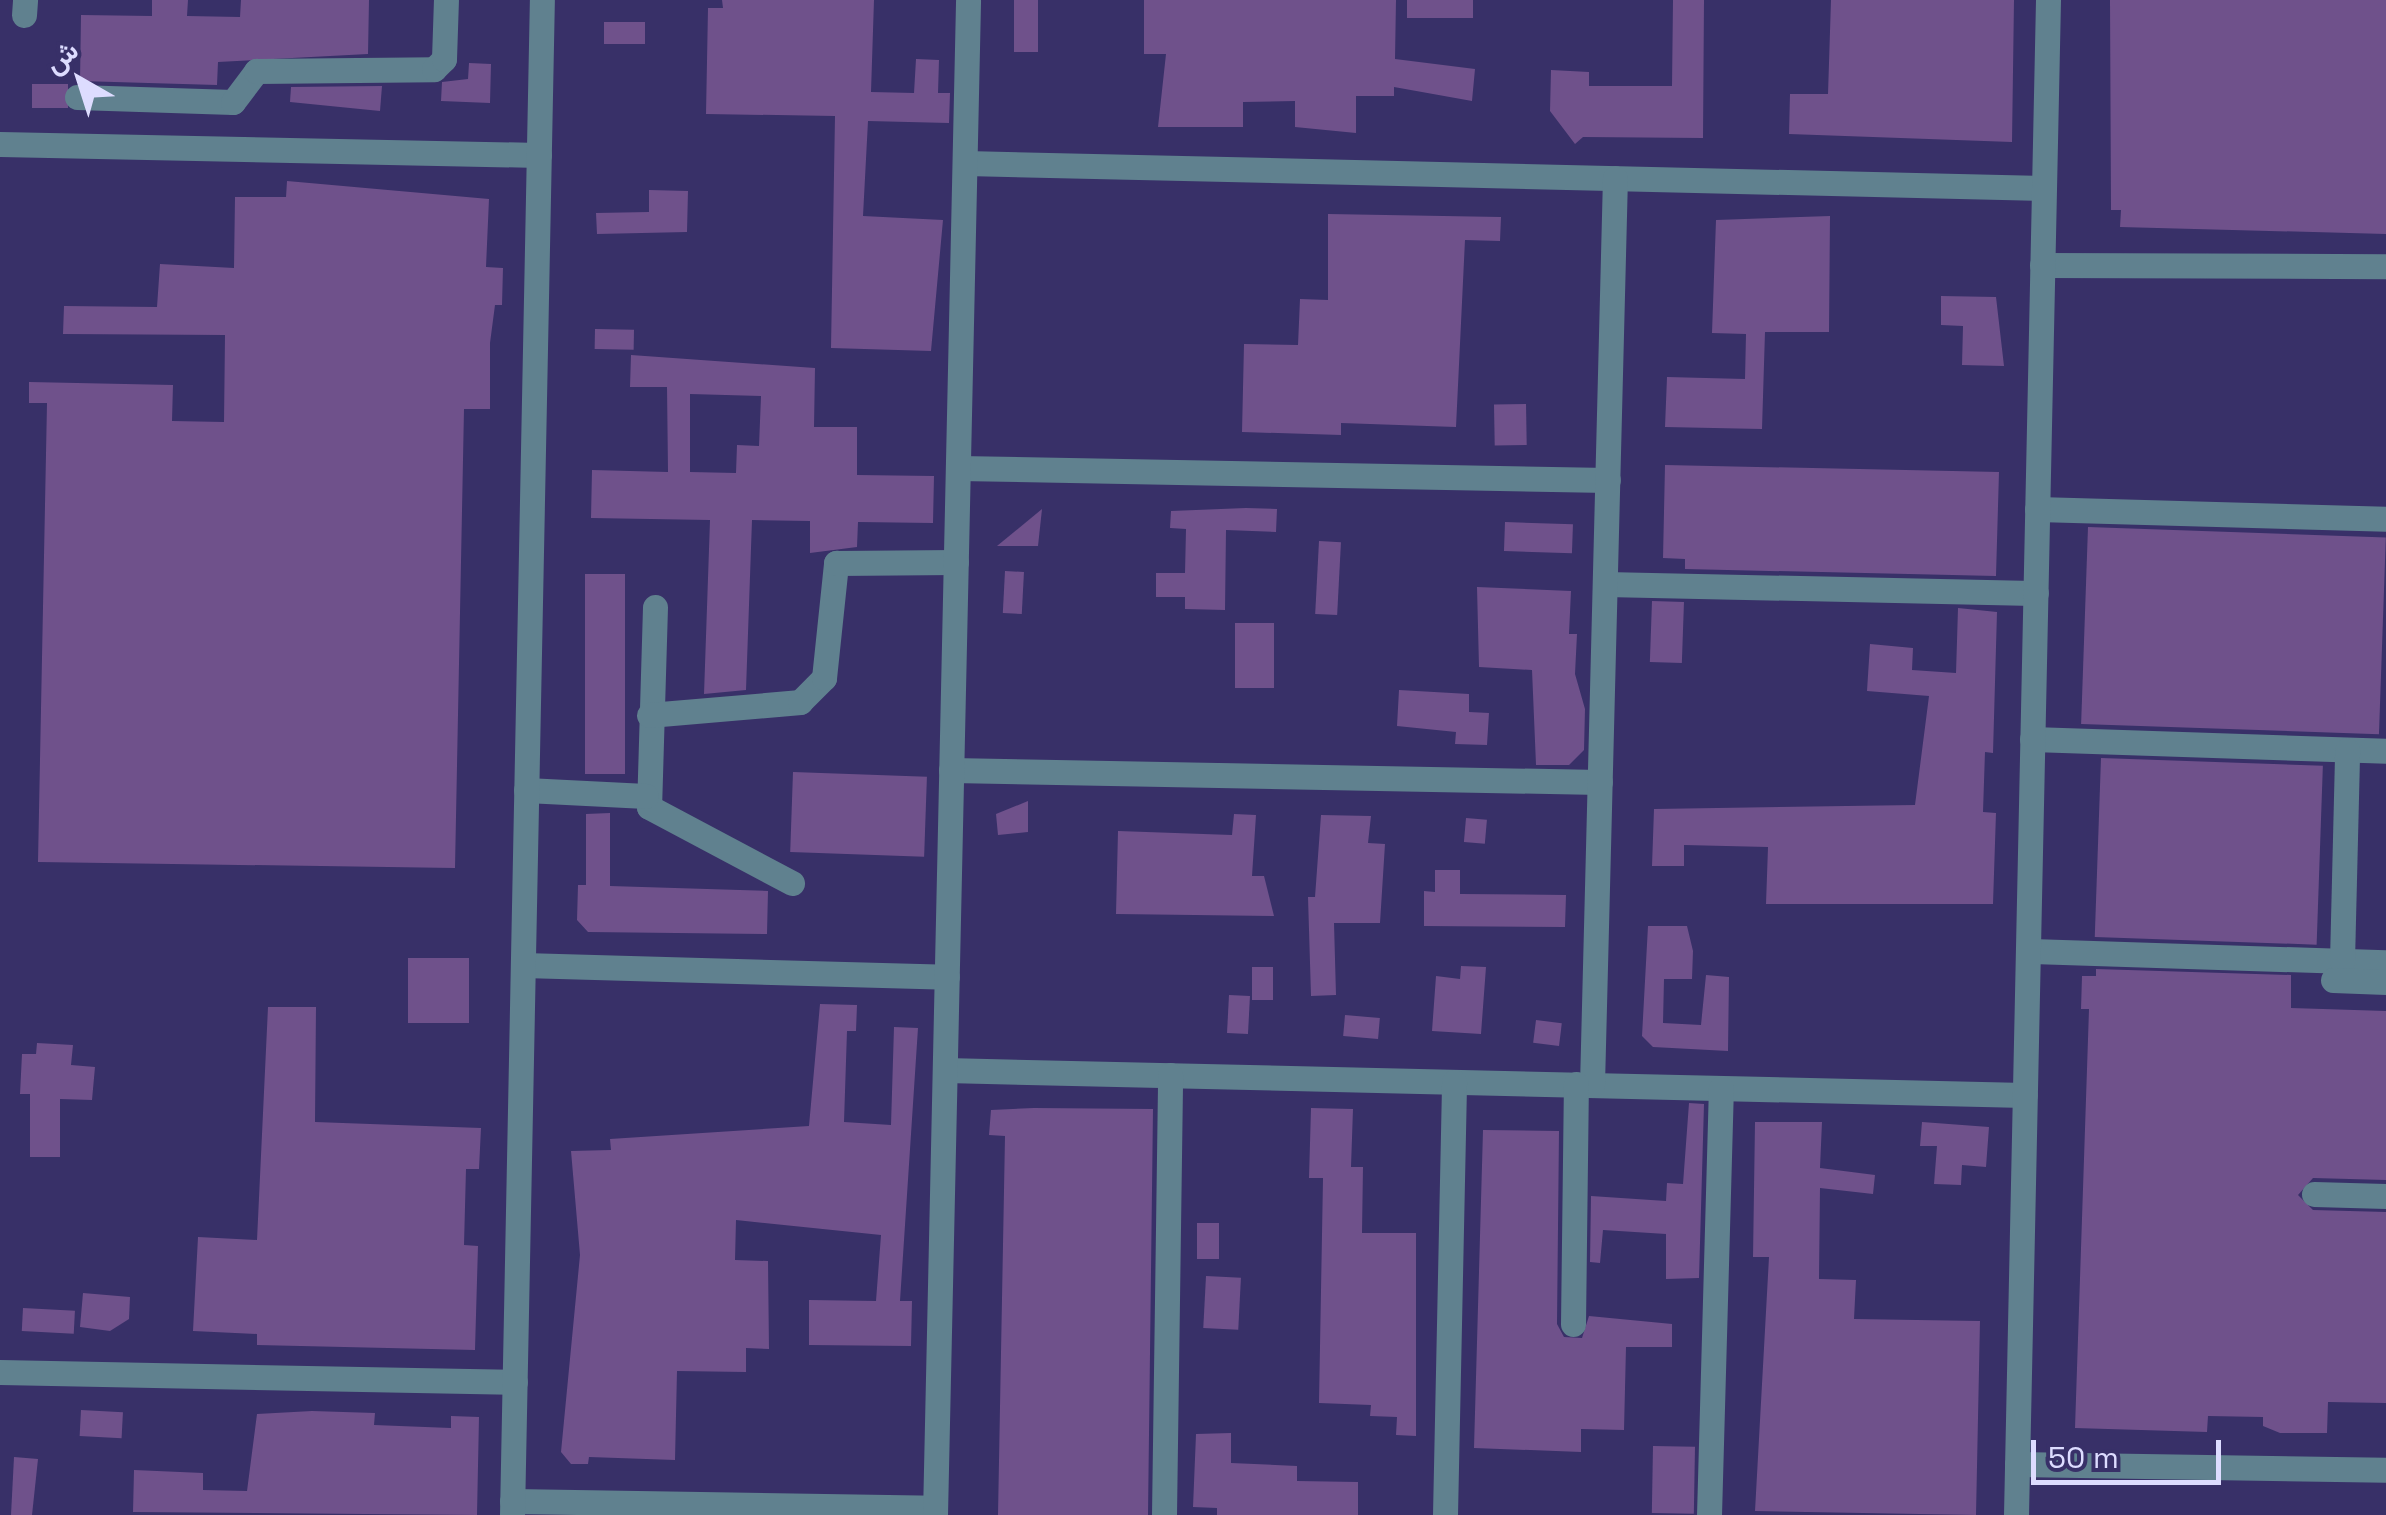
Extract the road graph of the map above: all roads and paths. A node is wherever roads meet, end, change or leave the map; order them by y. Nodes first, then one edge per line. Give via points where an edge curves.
1 (446, 0) edge
2 (524, 0) edge
3 (542, 0) edge
4 (968, 0) edge
5 (2048, 0) edge
6 (77, 97) dead end
7 (0, 144) edge
8 (539, 156) junction
9 (965, 163) junction
10 (1616, 178) junction
11 (2044, 188) junction
12 (2042, 265) junction
13 (2386, 266) edge
14 (958, 468) junction
15 (1608, 480) junction
16 (2037, 509) junction
17 (2386, 518) edge
18 (956, 562) junction
19 (1605, 584) junction
20 (2036, 593) junction
21 (655, 607) dead end
22 (650, 715) junction
23 (2032, 738) junction
24 (2347, 750) junction
25 (2386, 751) edge
26 (951, 770) junction
27 (1600, 782) junction
28 (526, 790) junction
29 (646, 796) junction
30 (792, 884) dead end
31 (2028, 951) junction
32 (2386, 962) edge
33 (523, 965) junction
34 (2338, 971) junction
35 (947, 977) junction
36 (2386, 982) edge
37 (945, 1070) junction
38 (1170, 1075) junction
39 (1454, 1082) junction
40 (1584, 1084) junction
41 (1720, 1088) junction
42 (2025, 1095) junction
43 (2314, 1194) dead end
44 (2386, 1196) edge
45 (1572, 1324) dead end
46 (0, 1372) edge
47 (514, 1382) junction
48 (2017, 1464) junction
49 (2386, 1470) edge
50 (512, 1508) edge
51 (935, 1512) edge
52 (1164, 1515) edge
53 (1446, 1515) edge
54 (1709, 1515) edge
55 (2016, 1515) edge

1 - 6 street via 444,59 434,69 256,72 232,102
2 - 3 street
3 - 8 street
4 - 9 street
5 - 11 street
7 - 8 street
8 - 28 street
9 - 10 street
9 - 14 street
10 - 11 street
10 - 15 street
11 - 12 street
12 - 13 street
12 - 16 street
14 - 15 street
14 - 18 street
15 - 19 street
16 - 17 street
16 - 20 street
18 - 22 street via 836,564 824,678 800,702
18 - 26 street
19 - 20 street
19 - 27 street
20 - 23 street
21 - 22 street
22 - 29 street
23 - 24 street
23 - 31 street
24 - 25 street
24 - 34 street
26 - 27 street
26 - 35 street
27 - 40 street
28 - 29 street
28 - 33 street
29 - 30 street via 656,816
31 - 34 street
31 - 42 street
32 - 34 street
33 - 35 street
33 - 47 street
34 - 36 street
35 - 37 street
37 - 38 street
37 - 51 street
38 - 39 street
38 - 52 street
39 - 40 street
39 - 53 street
40 - 41 street
40 - 45 street
41 - 42 street
41 - 54 street
42 - 48 street
43 - 44 street
46 - 47 street
47 - 50 street
48 - 49 street
48 - 55 street
50 - 51 street

